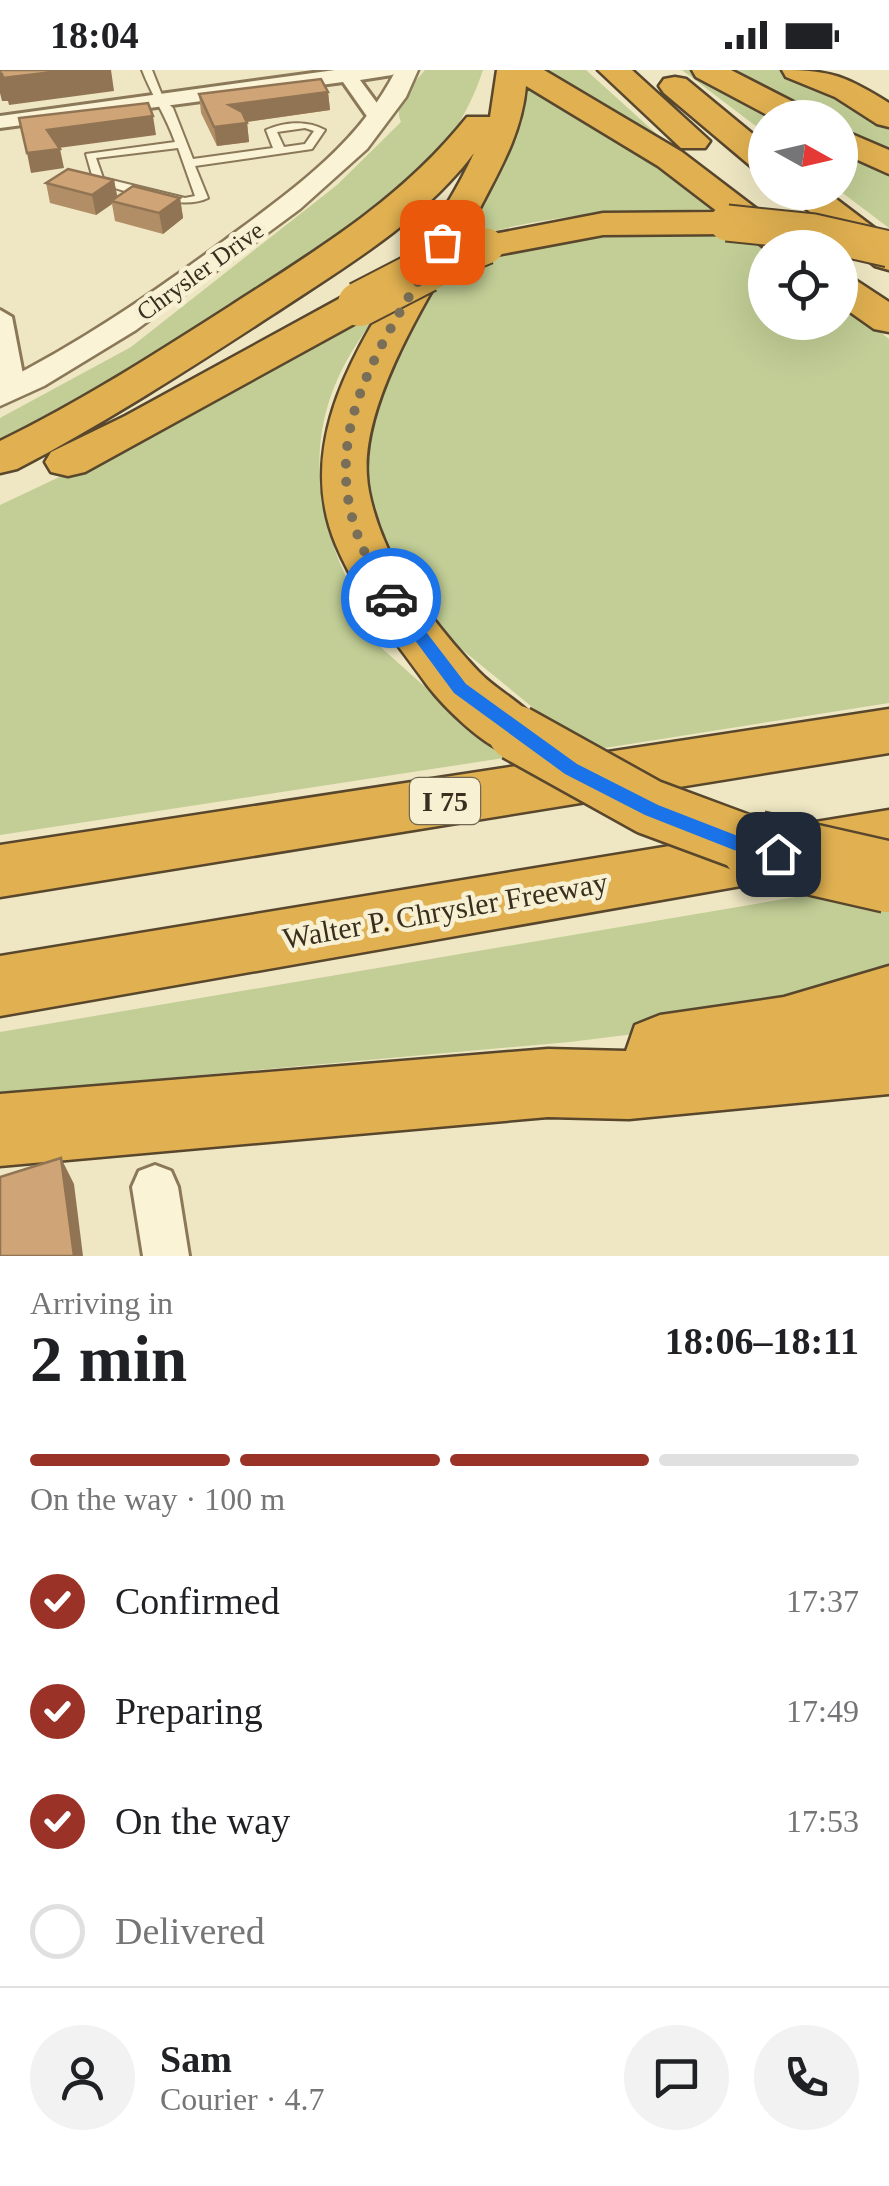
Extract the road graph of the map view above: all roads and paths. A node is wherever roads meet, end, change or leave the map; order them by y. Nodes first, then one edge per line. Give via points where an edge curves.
1 (147, 70) edge
2 (392, 70) edge
3 (406, 70) edge
4 (500, 70) edge
5 (613, 70) edge
6 (654, 70) edge
7 (708, 70) edge
8 (797, 70) edge
9 (346, 73) edge
10 (526, 74) edge
11 (764, 100) edge
12 (159, 101) junction
13 (378, 118) junction
14 (889, 118) edge
15 (0, 122) edge
16 (182, 144) junction
17 (748, 147) edge
18 (858, 148) edge
19 (280, 151) dead end
20 (190, 163) junction
21 (889, 165) edge
22 (827, 210) edge
23 (765, 230) edge
24 (801, 230) edge
25 (889, 249) edge
26 (889, 258) edge
27 (858, 275) edge
28 (858, 299) edge
29 (889, 299) edge
30 (0, 317) edge
31 (889, 320) edge
32 (6, 393) edge
33 (0, 460) edge
34 (0, 493) edge
35 (889, 731) edge
36 (889, 835) edge
37 (0, 871) edge
38 (889, 877) edge
39 (0, 986) edge
40 (889, 996) edge
41 (889, 1062) edge
42 (548, 1083) junction
43 (0, 1130) edge
44 (155, 1186) dead end
45 (166, 1256) edge

1 - 12 lane
2 - 9 street
3 - 13 street, Chrysler Drive
4 - 33 highway via 465,144 386,223 87,414
5 - 24 highway
6 - 17 highway
7 - 11 highway
8 - 14 highway
9 - 12 street
9 - 13 street
10 - 23 highway via 670,159
10 - 38 highway, bridge via 489,159 366,377 348,431 344,477 360,543 384,587 460,688 571,769 740,845
12 - 15 street
12 - 16 lane
13 - 32 street, Chrysler Drive via 336,166 176,290
16 - 20 lane
16 - 20 lane via 90,156 98,180 185,201 202,198
18 - 21 highway
19 - 20 lane
22 - 26 highway
25 - 34 highway, bridge via 726,223 603,224 486,246 360,304 141,426
27 - 29 highway
28 - 31 highway
30 - 32 street
35 - 37 highway, I 75
36 - 39 highway, Walter P. Chrysler Freeway
40 - 42 highway via 784,1029 623,1054
41 - 42 highway via 628,1085
42 - 43 highway
44 - 45 street

